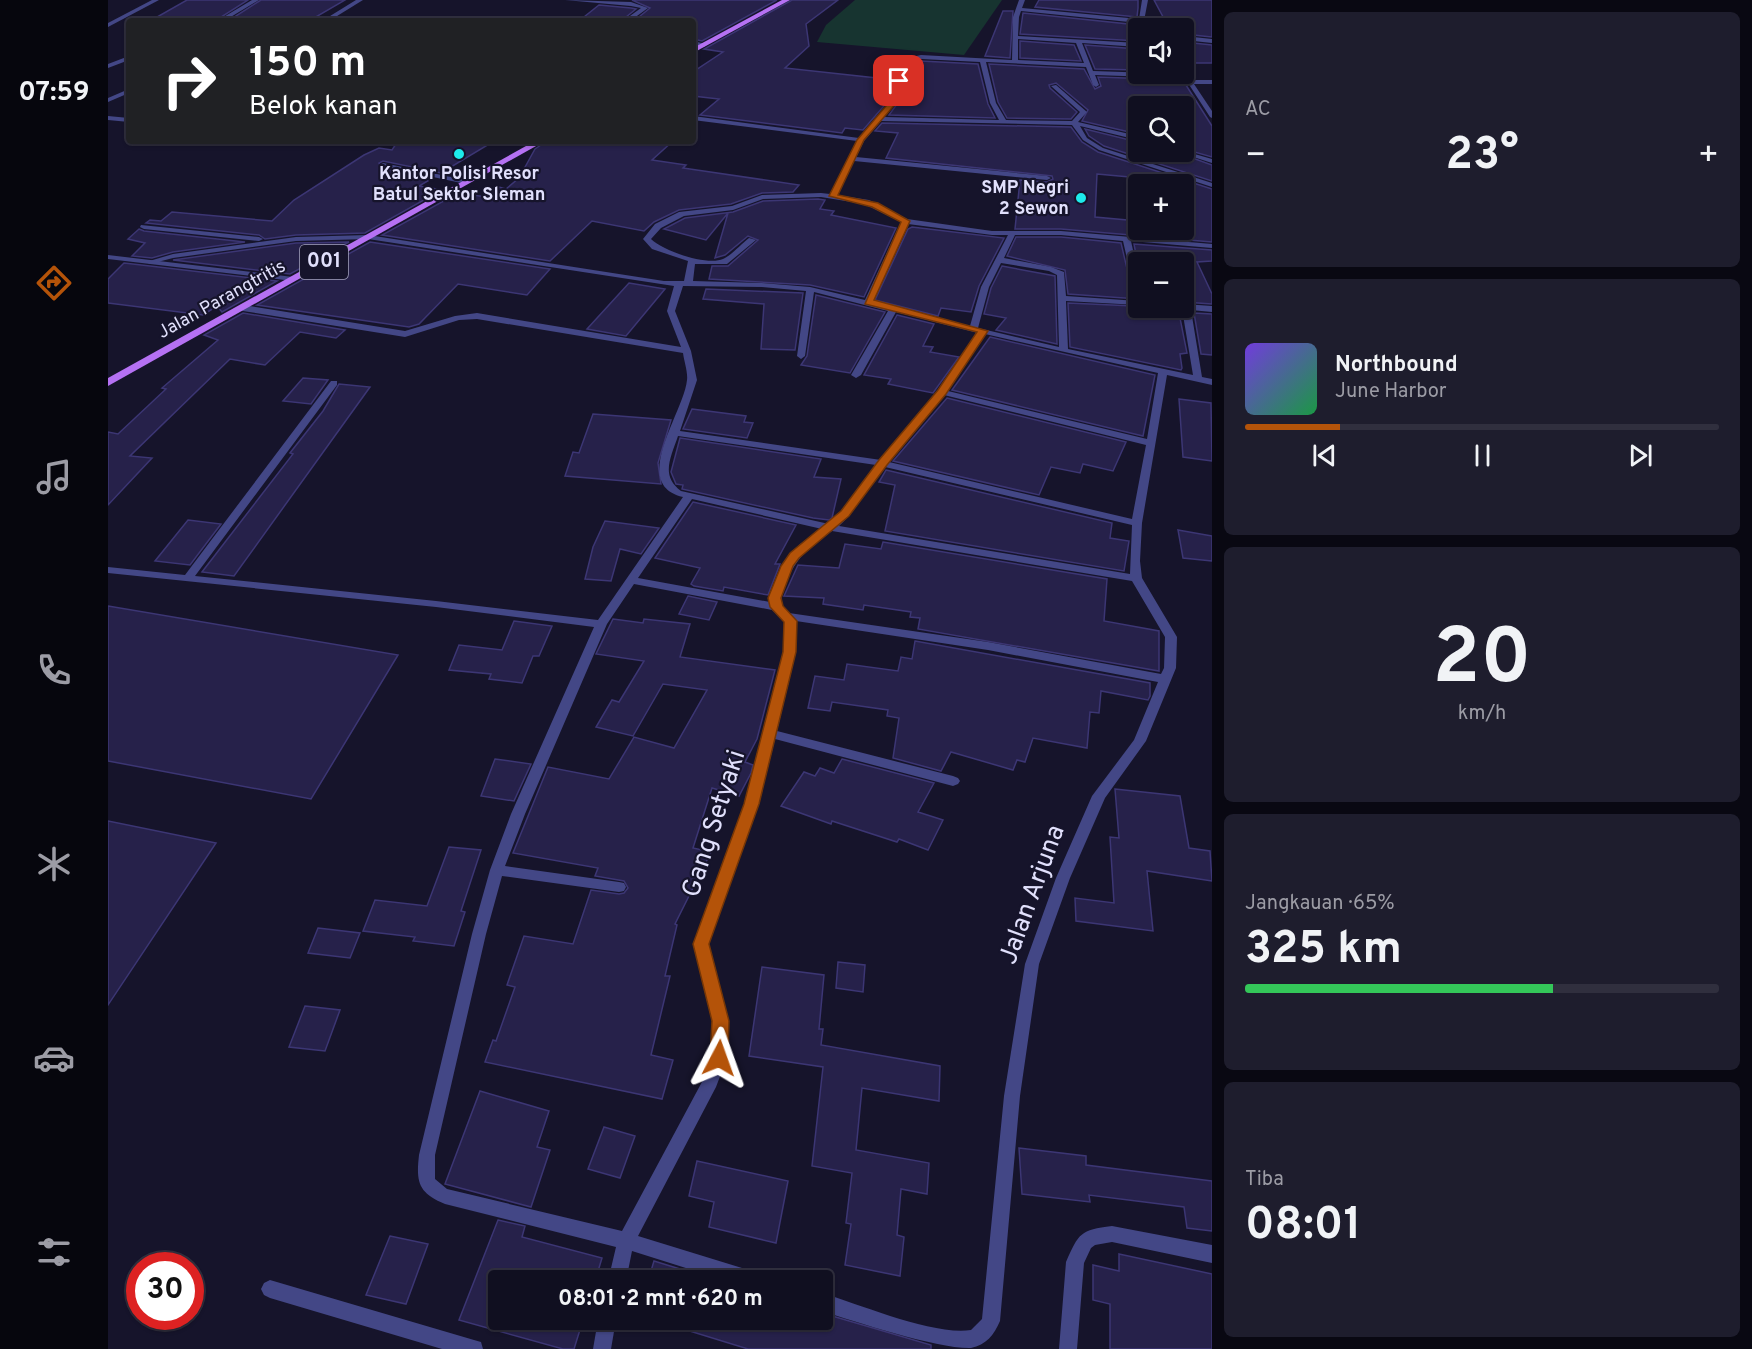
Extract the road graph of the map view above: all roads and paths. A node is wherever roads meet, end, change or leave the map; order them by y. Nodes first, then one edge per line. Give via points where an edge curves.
1 (156, 0) edge
2 (256, 0) edge
3 (360, 0) edge
4 (568, 0) edge
5 (637, 0) edge
6 (787, 0) edge
7 (1022, 0) edge
8 (1145, 0) edge
9 (630, 4) junction
10 (1018, 9) junction
11 (225, 18) edge
12 (330, 18) edge
13 (628, 18) edge
14 (1142, 18) edge
15 (1128, 20) edge
16 (108, 25) edge
17 (1016, 37) junction
18 (1194, 39) edge
19 (1078, 41) junction
20 (1212, 41) edge
21 (696, 44) edge
22 (1128, 44) edge
23 (704, 45) junction
24 (696, 49) edge
25 (126, 59) edge
26 (982, 60) junction
27 (1015, 60) junction
28 (1088, 65) junction
29 (108, 66) edge
30 (1092, 73) junction
31 (1128, 74) edge
32 (1194, 82) edge
33 (1212, 82) edge
34 (1192, 84) edge
35 (1096, 85) dead end
36 (1054, 86) dead end
37 (126, 92) edge
38 (108, 100) edge
39 (1209, 104) edge
40 (1212, 116) edge
41 (108, 118) edge
42 (696, 118) edge
43 (877, 119) junction
44 (126, 120) edge
45 (1003, 121) junction
46 (1074, 123) junction
47 (1128, 136) edge
48 (861, 140) junction
49 (535, 144) edge
50 (1194, 156) edge
51 (853, 159) junction
52 (1212, 161) edge
53 (383, 165) dead end
54 (1047, 178) dead end
55 (466, 182) junction
56 (1212, 185) edge
57 (833, 196) junction
58 (906, 221) junction
59 (144, 227) dead end
60 (1012, 234) junction
61 (368, 237) junction
62 (752, 240) dead end
63 (1127, 240) junction
64 (282, 241) junction
65 (1212, 246) edge
66 (1130, 252) edge
67 (108, 257) edge
68 (999, 260) junction
69 (150, 262) junction
70 (693, 262) junction
71 (293, 279) junction
72 (683, 284) junction
73 (810, 289) junction
74 (1063, 298) junction
75 (868, 302) junction
76 (1128, 302) edge
77 (243, 308) junction
78 (894, 308) junction
79 (1194, 308) edge
80 (1212, 309) edge
81 (1187, 318) edge
82 (979, 329) junction
83 (687, 351) junction
84 (1064, 351) junction
85 (801, 356) dead end
86 (1163, 373) junction
87 (856, 375) dead end
88 (1198, 379) junction
89 (1212, 381) edge
90 (108, 383) edge
91 (334, 383) dead end
92 (942, 392) junction
93 (676, 433) junction
94 (1150, 442) junction
95 (883, 462) junction
96 (688, 497) junction
97 (1137, 523) junction
98 (833, 526) junction
99 (108, 570) edge
100 (1136, 578) junction
101 (187, 579) junction
102 (630, 580) junction
103 (781, 612) junction
104 (601, 624) junction
105 (1166, 679) junction
106 (769, 733) junction
107 (953, 781) dead end
108 (497, 870) junction
109 (619, 887) dead end
110 (626, 1241) junction
111 (1212, 1254) edge
112 (619, 1270) edge
113 (720, 1270) edge
114 (270, 1289) dead end
115 (833, 1305) edge
116 (606, 1330) edge
117 (474, 1349) edge
118 (603, 1349) edge
119 (1068, 1349) edge

1 - 16 street
2 - 11 street
3 - 12 street
4 - 9 street
5 - 9 street
6 - 23 main road
7 - 10 street
8 - 14 street
9 - 13 street via 645,9
10 - 15 street
10 - 17 street
17 - 19 street
17 - 27 street
18 - 20 street
19 - 22 street
19 - 28 street
21 - 23 street
23 - 24 main road
25 - 29 street
26 - 27 street
26 - 43 street via 904,60 895,100
26 - 45 street via 993,103
27 - 28 street
28 - 30 street
30 - 31 street
30 - 35 street
32 - 33 street
34 - 39 street
36 - 46 street via 1084,112
37 - 38 street
39 - 40 street
41 - 44 street
42 - 48 street
43 - 45 street
43 - 48 street
45 - 46 street
46 - 47 street
46 - 56 street via 1085,139 1101,149
48 - 51 street
49 - 55 main road, Jalan Parangtritis / 001
50 - 52 street
51 - 54 street
51 - 57 street
53 - 55 street
55 - 61 main road, Jalan Parangtritis / 001
57 - 58 street via 875,205
57 - 70 street via 762,198 733,208 697,211 667,221 648,237 655,247
58 - 60 street
58 - 75 street
59 - 64 street
60 - 63 street via 1061,233
60 - 68 street
61 - 64 street
61 - 71 main road, Jalan Parangtritis / 001
61 - 72 street via 628,279
62 - 70 street via 724,262
63 - 65 street
63 - 66 street
64 - 69 street
67 - 69 street
68 - 74 street via 1059,271 1063,276
68 - 82 street via 985,287
69 - 71 street
70 - 72 street
71 - 77 main road, Jalan Parangtritis / 001
72 - 73 street
72 - 83 street via 671,312
73 - 75 street
73 - 85 street
74 - 76 street
74 - 84 street
75 - 78 street
77 - 83 street via 405,334 451,319 477,316
77 - 90 main road, Jalan Parangtritis / 001
78 - 82 street
78 - 87 street
79 - 80 street
81 - 88 street
82 - 84 street
82 - 92 street
83 - 93 street via 692,380
84 - 86 street
86 - 88 street
86 - 94 street
88 - 89 street
91 - 101 street
92 - 94 street
92 - 95 street
93 - 95 street
93 - 96 street via 666,458 664,481
94 - 97 street
95 - 97 street
95 - 98 street
96 - 98 street
96 - 102 street
97 - 100 street
98 - 100 street via 854,533
98 - 103 street via 791,560 775,598
99 - 101 street
100 - 105 street, Jalan Arjuna via 1171,637
101 - 104 street
102 - 103 street
102 - 104 street
103 - 105 street
103 - 106 street, Gang Setyaki via 790,621 790,652
104 - 108 street
105 - 115 street, Jalan Arjuna via 1140,741 1099,796 1063,878 1032,964 1012,1096 993,1307 987,1329 968,1340 936,1337
106 - 107 street
106 - 110 street, Gang Setyaki via 752,804 701,944 720,1021 719,1058
108 - 109 street
108 - 110 street via 427,1155 425,1178 428,1186 445,1196
110 - 112 street, Gang Setyaki
110 - 113 street
111 - 119 street via 1112,1234 1091,1237 1084,1242 1075,1262
114 - 117 street
116 - 118 street

